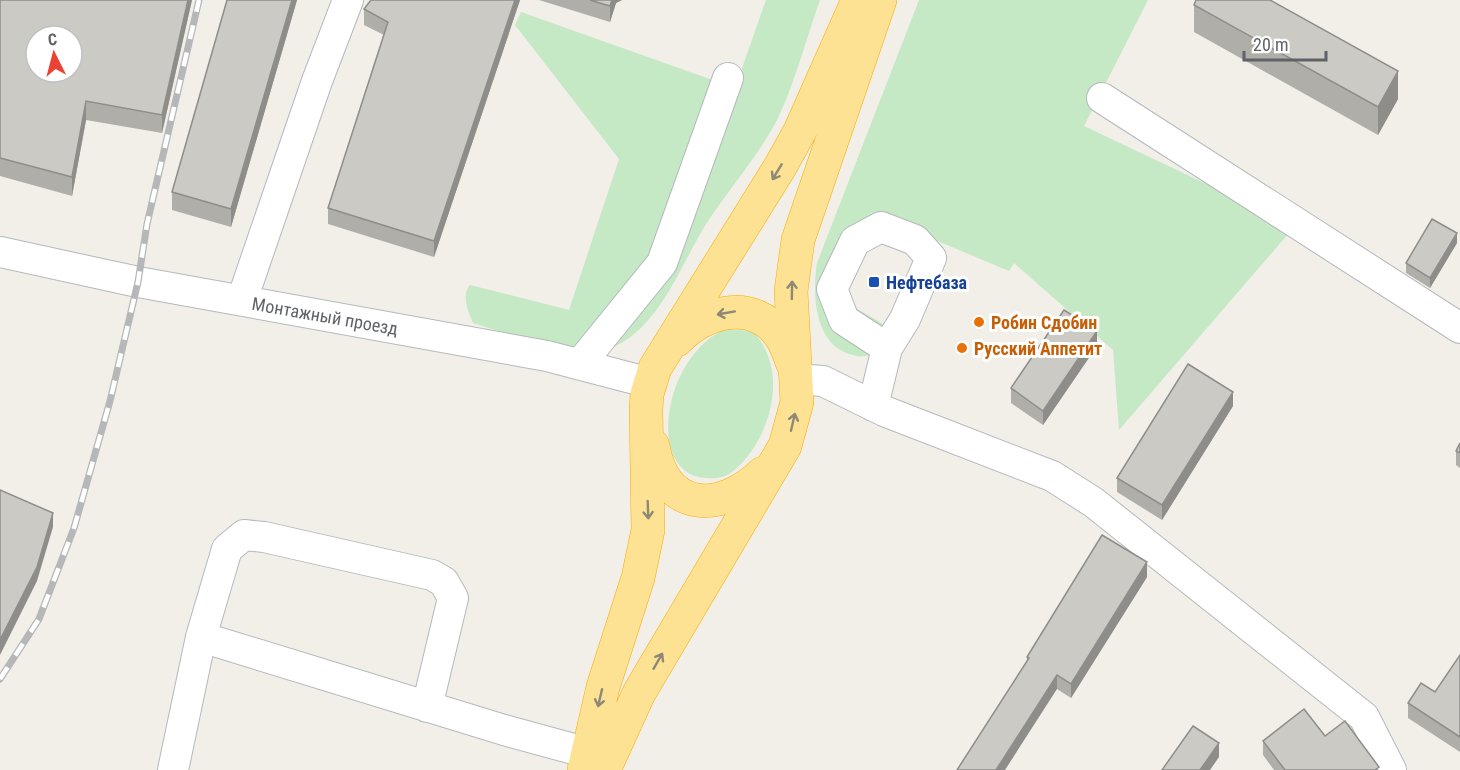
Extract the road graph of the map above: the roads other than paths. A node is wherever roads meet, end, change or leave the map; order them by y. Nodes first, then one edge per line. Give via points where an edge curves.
1 (348, 0) edge
2 (845, 0) edge
3 (858, 0) edge
4 (880, 0) edge
5 (887, 0) edge
6 (839, 77) junction
7 (728, 78) dead end
8 (1102, 98) dead end
9 (0, 252) edge
10 (242, 300) junction
11 (1460, 328) edge
12 (887, 348) dead end
13 (580, 364) junction
14 (795, 374) junction
15 (652, 384) junction
16 (873, 406) junction
17 (776, 461) junction
18 (201, 637) junction
19 (427, 706) junction
20 (592, 764) edge
21 (173, 770) edge
22 (1391, 770) edge

1 - 10 street
2 - 6 highway
3 - 6 highway
4 - 6 highway
5 - 6 highway
14 -> 6 highway via 794,263 833,134
6 -> 15 highway via 804,121
7 - 13 street via 662,263
8 - 11 street
9 - 10 street, Монтажный проезд
10 - 13 street, Монтажный проезд
12 - 16 street
13 - 15 street, Монтажный проезд
14 -> 15 highway via 782,338 770,324 742,312 723,313 683,333
14 - 16 street via 823,381
17 -> 14 highway via 792,429 797,402
15 - 17 highway via 659,468 672,488 690,499 719,501 748,487
15 -> 20 highway via 648,530 635,588 603,687
16 - 22 street via 1052,476 1093,502 1364,717
20 -> 17 highway via 639,693
18 - 19 street
18 - 19 street via 227,549 244,535 432,575 444,582 453,598
18 - 21 street
19 - 20 street

